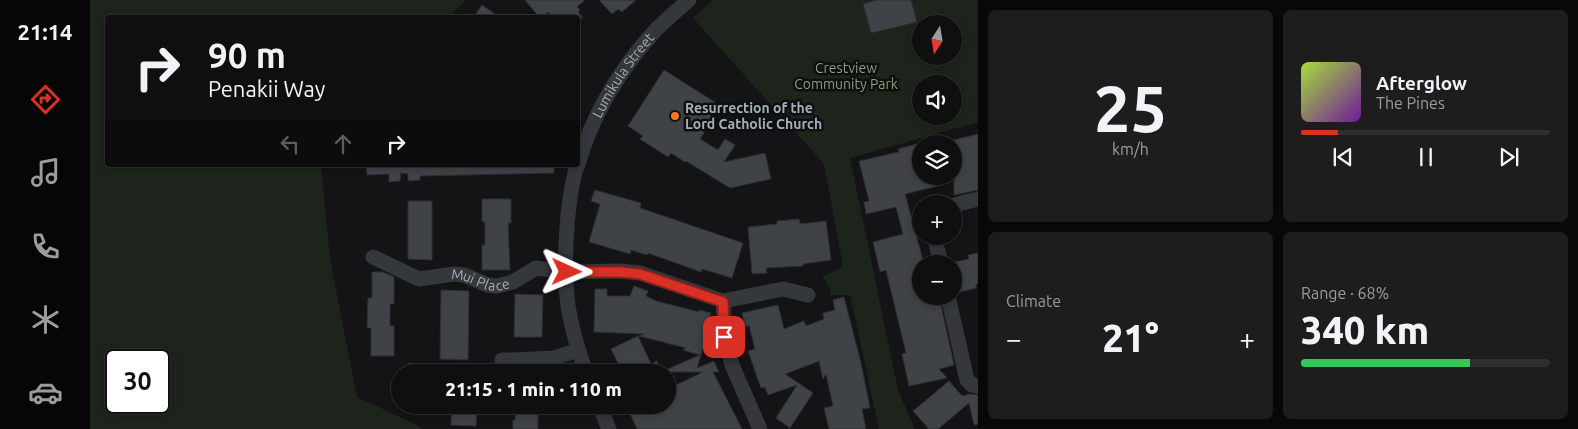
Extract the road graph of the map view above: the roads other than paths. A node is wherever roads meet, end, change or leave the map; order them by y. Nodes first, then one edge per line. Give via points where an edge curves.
1 (689, 0) edge
2 (580, 156) edge
3 (577, 167) edge
4 (978, 200) edge
5 (962, 203) edge
6 (373, 257) dead end
7 (567, 272) junction
8 (808, 295) dead end
9 (723, 302) junction
10 (950, 305) edge
11 (578, 350) junction
12 (502, 360) dead end
13 (583, 364) edge
14 (978, 386) edge
15 (603, 414) edge
16 (609, 429) edge
17 (760, 429) edge

1 - 2 street, Lumikula Street via 652,34 621,75 594,122
3 - 7 street, Lumikula Street via 568,217
4 - 5 street
6 - 7 street, Mui Place via 420,279 454,274 497,286 513,282 536,268
7 - 9 street, Mui Place via 640,274
7 - 11 street, Lumikula Street via 568,305
8 - 9 street via 783,289
9 - 17 street via 724,337 732,365
10 - 14 street via 967,380
11 - 12 street via 554,358
11 - 13 street, Lumikula Street
15 - 16 street

